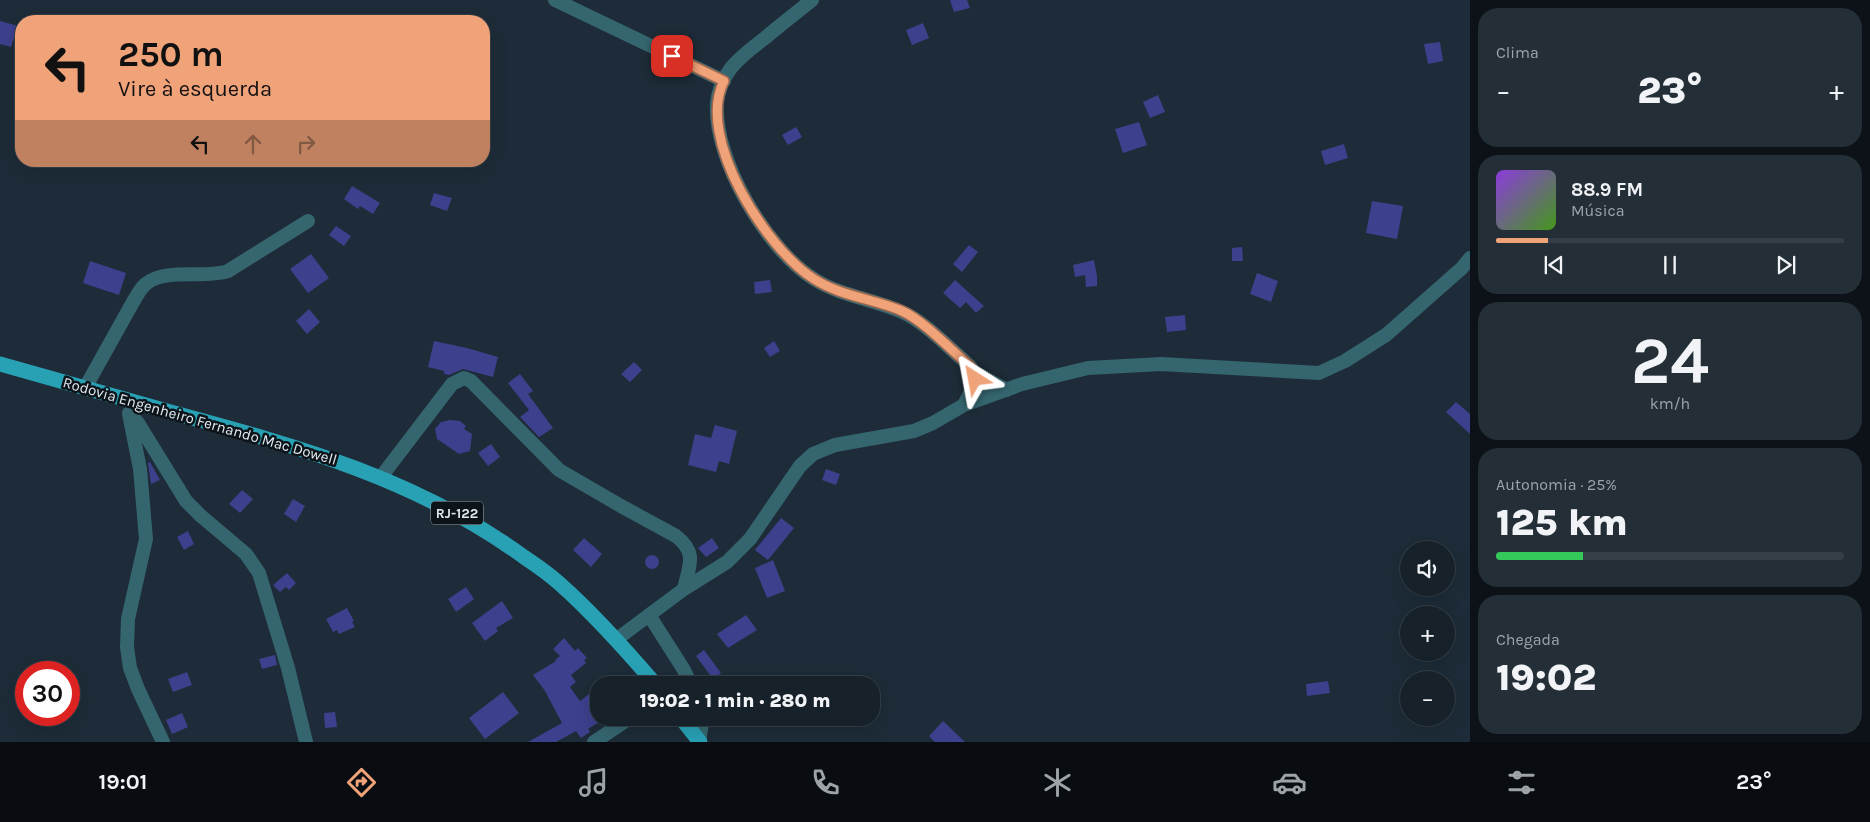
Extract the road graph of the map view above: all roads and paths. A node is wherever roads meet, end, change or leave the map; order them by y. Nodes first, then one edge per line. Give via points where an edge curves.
1 (555, 0) edge
2 (812, 0) edge
3 (724, 81) junction
4 (308, 221) dead end
5 (1470, 258) edge
6 (0, 364) edge
7 (974, 372) junction
8 (85, 388) junction
9 (1007, 390) junction
10 (964, 405) junction
11 (127, 406) junction
12 (381, 477) junction
13 (684, 590) junction
14 (649, 615) junction
15 (617, 639) junction
16 (648, 676) edge
17 (687, 676) edge
18 (618, 726) edge
19 (687, 726) edge
20 (702, 726) edge
21 (163, 742) edge
22 (306, 742) edge
23 (594, 742) edge
24 (699, 742) edge

1 - 3 street
2 - 3 street via 748,51 731,68
3 - 7 street via 717,102 718,128 727,159 757,219 782,252 814,280 904,312
4 - 8 street via 228,271 157,278 148,282 133,302
5 - 9 street via 1386,334 1345,361 1319,373 1162,364 1124,365 1088,368
6 - 8 main road, Rodovia Engenheiro Fernando Mac Dowell / RJ-122
7 - 9 street
7 - 10 street via 973,385
8 - 11 main road, Rodovia Engenheiro Fernando Mac Dowell / RJ-122
9 - 10 street
10 - 13 street via 914,431 835,445 813,454 800,466 750,539 727,562
11 - 12 main road, Rodovia Engenheiro Fernando Mac Dowell / RJ-122 via 267,438
11 - 21 street via 140,469 146,539 128,619 127,647 130,668
11 - 22 street via 186,501 239,548 259,573 278,631
12 - 13 street via 452,384 464,378 471,381 559,470 684,542 690,557
12 - 15 main road, Rodovia Engenheiro Fernando Mac Dowell / RJ-122 via 430,498 508,545 560,584
13 - 14 street
14 - 15 street
14 - 17 street
15 - 16 main road, Rodovia Engenheiro Fernando Mac Dowell / RJ-122
18 - 23 street
19 - 24 main road
20 - 24 street

